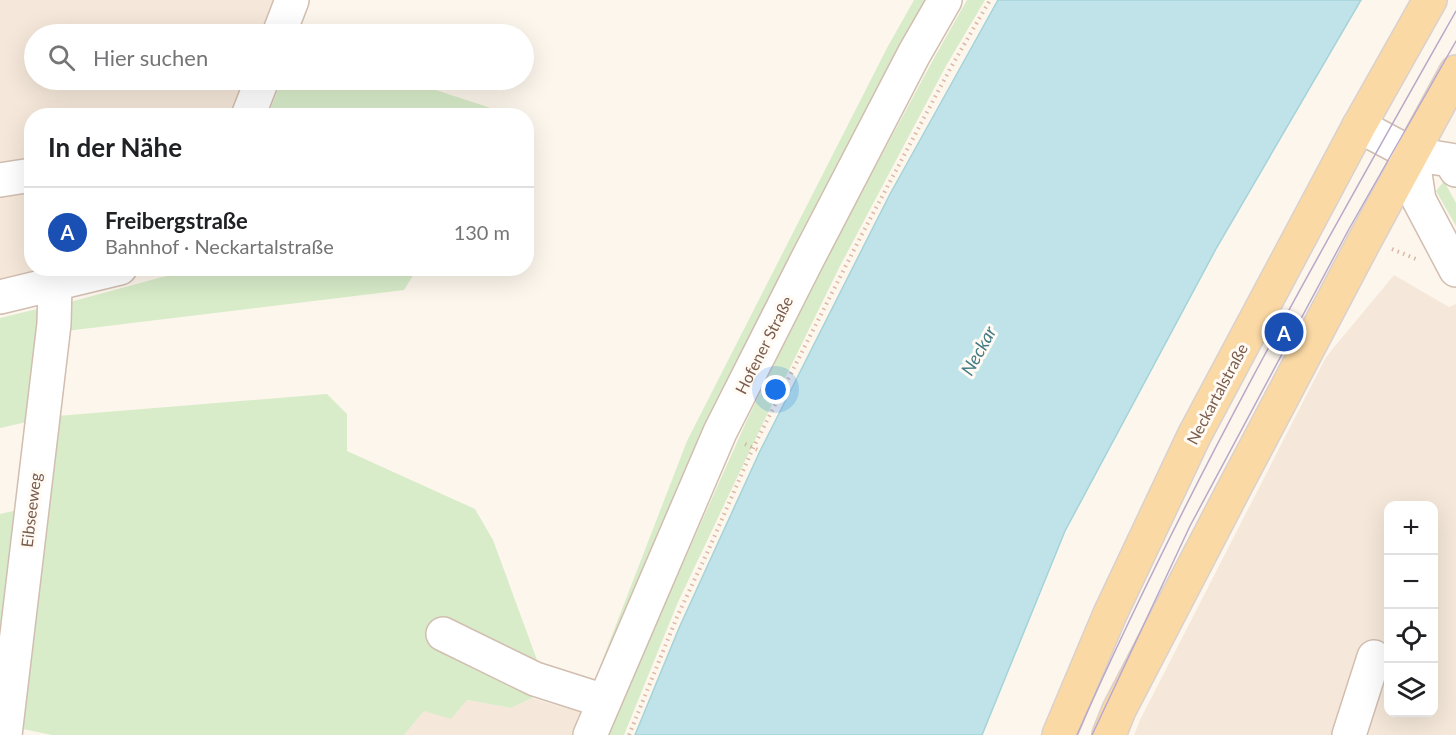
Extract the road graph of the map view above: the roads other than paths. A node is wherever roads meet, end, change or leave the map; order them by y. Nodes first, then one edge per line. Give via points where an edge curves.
1 (292, 0) edge
2 (945, 0) edge
3 (1430, 0) edge
4 (283, 24) edge
5 (1456, 72) edge
6 (258, 90) edge
7 (251, 108) edge
8 (1359, 126) junction
9 (1412, 154) junction
10 (1456, 170) edge
11 (24, 176) edge
12 (0, 180) edge
13 (1456, 270) edge
14 (89, 276) edge
15 (55, 285) junction
16 (0, 297) edge
17 (443, 634) dead end
18 (1374, 657) dead end
19 (604, 701) junction
20 (5, 735) edge
21 (590, 735) edge
22 (1059, 735) edge
23 (1109, 735) edge
24 (1349, 735) edge

1 - 4 street
2 - 19 street, Hofener Straße via 720,432
3 - 8 main road, Neckartalstraße
5 - 9 main road
6 - 7 street
8 - 9 street
8 - 22 main road, Neckartalstraße via 1194,436 1110,614
9 - 10 street via 1450,160
9 - 13 street via 1419,200
9 - 23 main road
11 - 12 street
14 - 15 street
15 - 16 street
15 - 20 street, Eibseeweg via 54,324
17 - 19 street via 535,679
18 - 24 street
19 - 21 street, Hofener Straße

